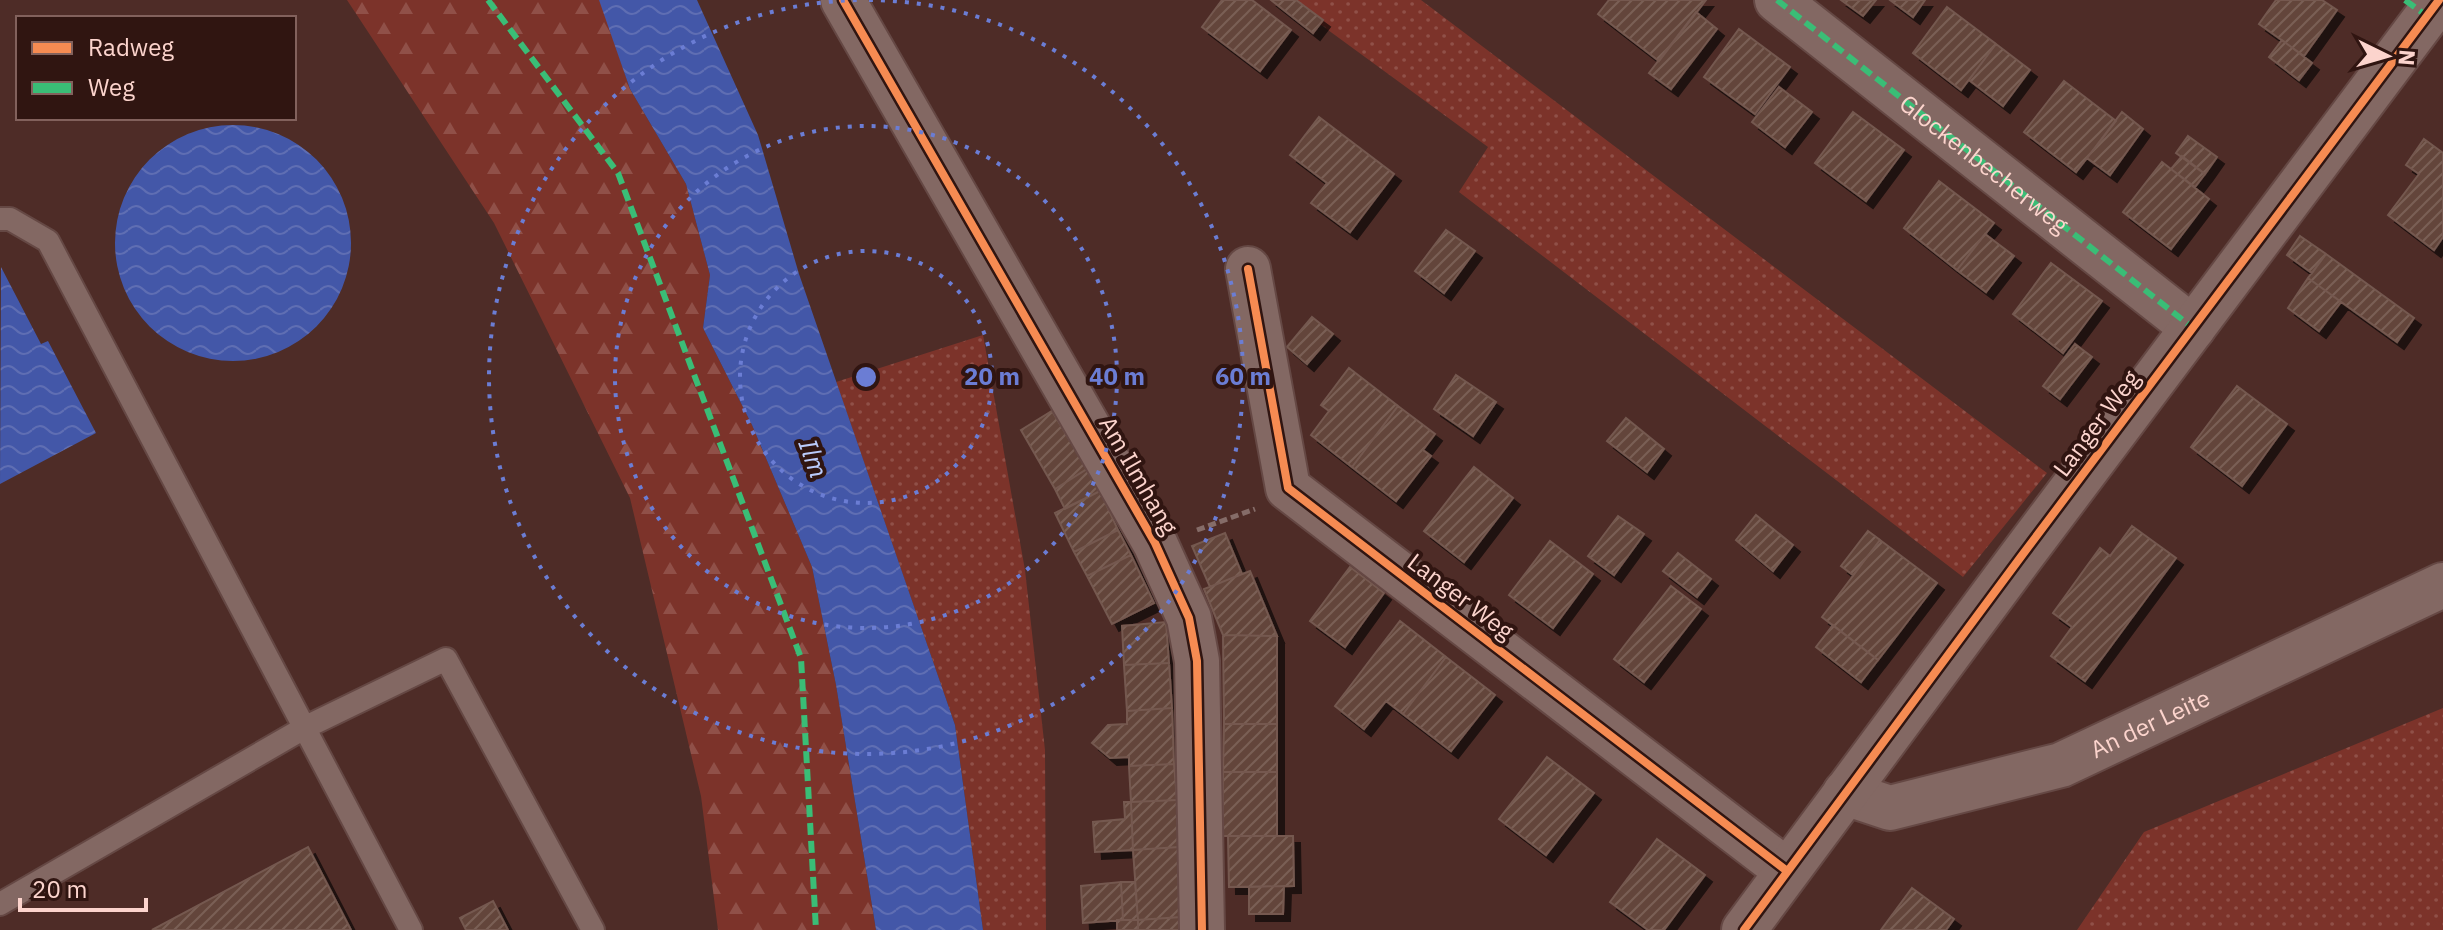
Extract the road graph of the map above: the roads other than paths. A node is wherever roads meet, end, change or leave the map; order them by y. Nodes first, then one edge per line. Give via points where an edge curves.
1 (843, 0) edge
2 (1777, 0) edge
3 (2424, 5) edge
4 (0, 219) edge
5 (1248, 269) dead end
6 (2193, 328) junction
7 (2443, 585) edge
8 (306, 727) junction
9 (1845, 793) junction
10 (1787, 871) junction
11 (0, 904) edge
12 (411, 930) edge
13 (593, 930) edge
14 (1202, 930) edge
15 (1744, 930) edge

1 - 14 street, Am Ilmhang via 1155,543 1189,618 1197,661
2 - 6 street, Glockenbecherweg
3 - 6 street, Langer Weg
4 - 8 lane via 10,219 48,241
5 - 10 street, Langer Weg via 1288,488
6 - 9 street, Langer Weg
7 - 9 street, An der Leite via 2061,765 1890,808
8 - 11 lane
8 - 12 lane
8 - 13 lane via 446,659
9 - 10 street, Langer Weg
10 - 15 street, Langer Weg

